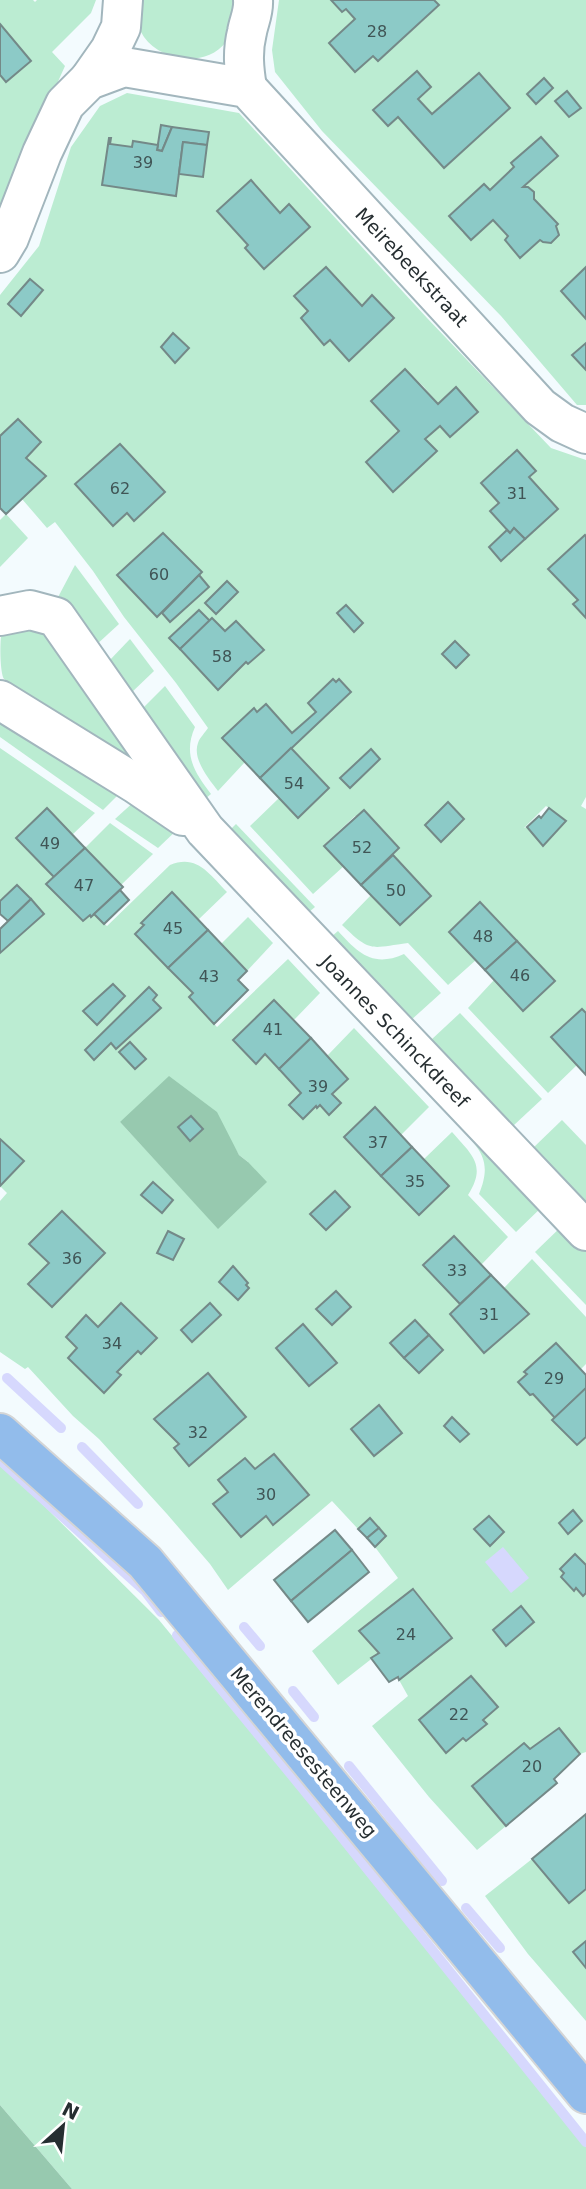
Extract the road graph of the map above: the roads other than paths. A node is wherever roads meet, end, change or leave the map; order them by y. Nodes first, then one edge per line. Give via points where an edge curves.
1 (123, 0) edge
2 (253, 0) edge
3 (89, 80) junction
4 (247, 88) junction
5 (0, 253) edge
6 (586, 434) edge
7 (0, 617) edge
8 (0, 701) edge
9 (205, 830) junction
10 (586, 1231) edge
11 (0, 1433) edge
12 (586, 2094) edge

1 - 3 street via 121,27
2 - 4 street via 243,59
3 - 4 street via 124,67
3 - 5 street via 65,104
4 - 6 street, Meirebeekstraat via 540,407
7 - 9 street, Joannes Schinckdreef via 30,610 56,617
8 - 9 street, Joannes Schinckdreef
9 - 10 street, Joannes Schinckdreef
11 - 12 main road, Merendreesesteenweg via 145,1562

